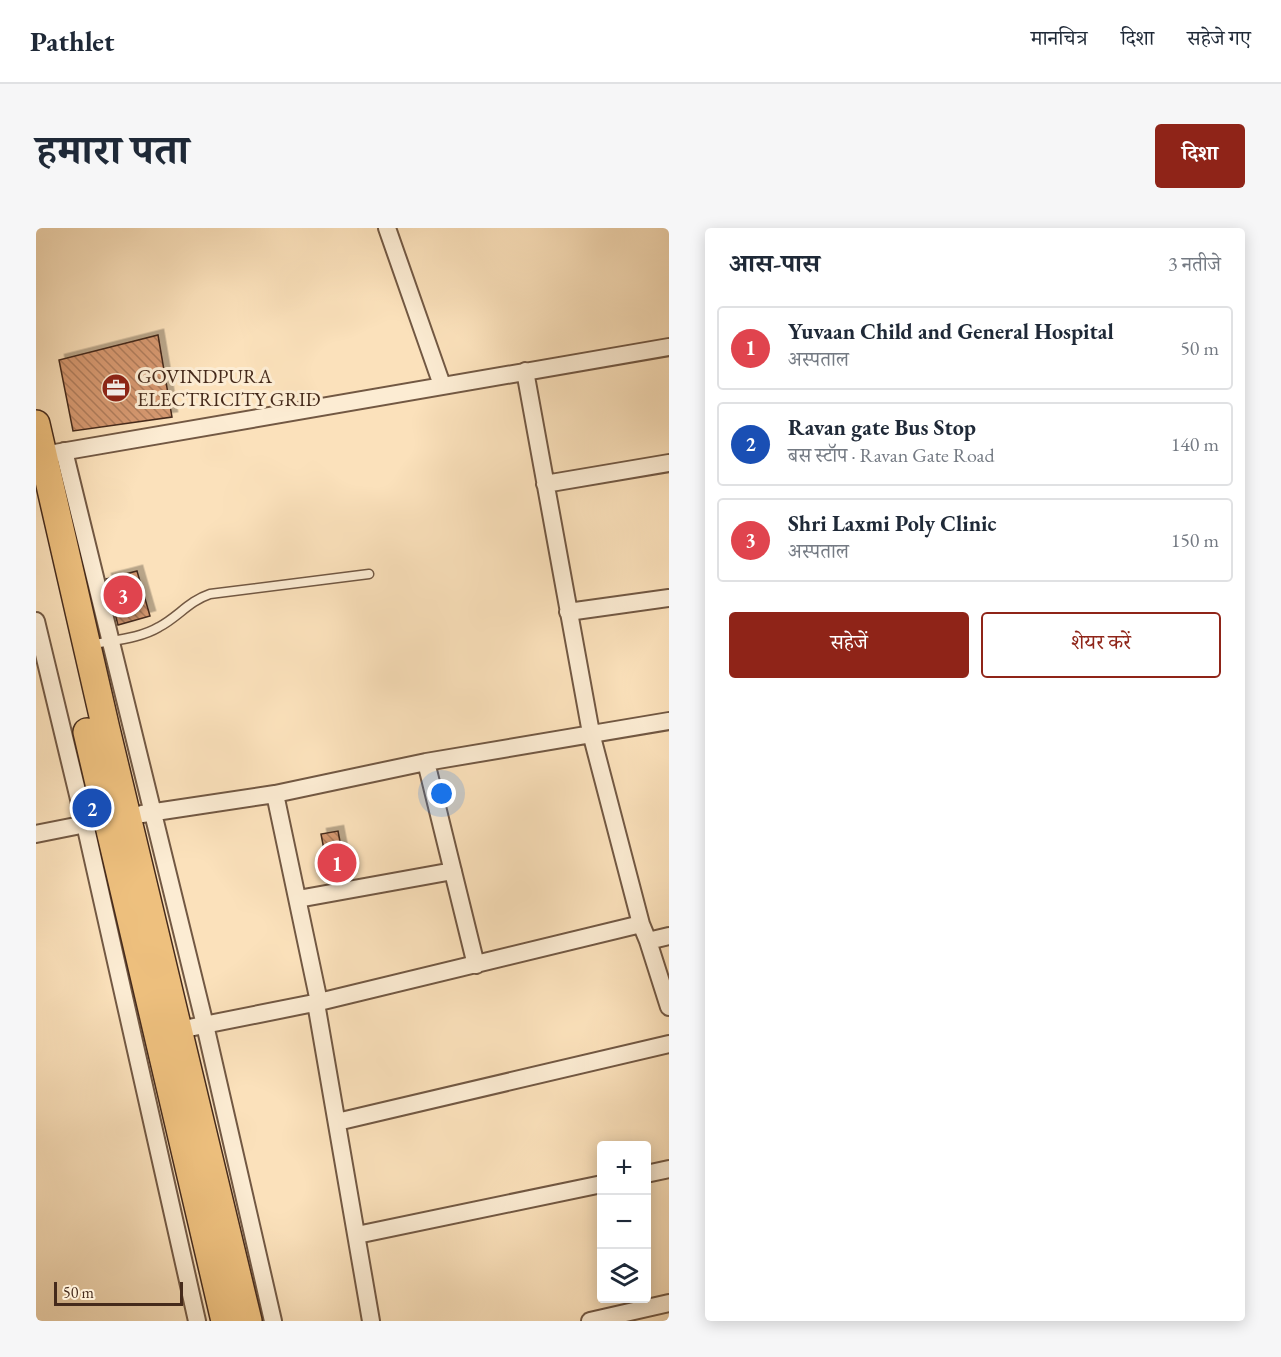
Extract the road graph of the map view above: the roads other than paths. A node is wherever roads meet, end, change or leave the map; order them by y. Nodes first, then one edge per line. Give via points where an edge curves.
1 (387, 228) edge
2 (669, 347) edge
3 (525, 371) junction
4 (442, 385) junction
5 (36, 424) edge
6 (48, 454) edge
7 (669, 463) edge
8 (545, 484) junction
9 (36, 508) edge
10 (369, 574) dead end
11 (669, 598) edge
12 (568, 612) junction
13 (36, 621) edge
14 (98, 643) junction
15 (669, 721) edge
16 (591, 733) junction
17 (426, 762) junction
18 (275, 794) junction
19 (118, 818) junction
20 (36, 834) edge
21 (453, 871) junction
22 (298, 899) junction
23 (641, 924) junction
24 (669, 936) edge
25 (648, 941) junction
26 (476, 964) junction
27 (318, 1002) junction
28 (669, 1007) edge
29 (205, 1025) junction
30 (168, 1032) junction
31 (669, 1044) edge
32 (337, 1122) junction
33 (669, 1169) edge
34 (651, 1173) edge
35 (597, 1185) edge
36 (357, 1235) junction
37 (669, 1303) edge
38 (197, 1321) edge
39 (225, 1321) edge
40 (248, 1321) edge
41 (273, 1321) edge
42 (371, 1321) edge
43 (590, 1321) edge

1 - 4 street
2 - 3 street
3 - 4 street
3 - 8 street
4 - 6 street
5 - 6 main road
6 - 14 main road
7 - 8 street
8 - 12 street
9 - 19 main road
10 - 14 lane via 210,594 195,599 148,633
11 - 12 street
12 - 16 street
13 - 19 street
14 - 19 main road
15 - 16 street
16 - 17 street
16 - 23 street
17 - 18 street
17 - 21 street
18 - 19 street
18 - 22 street
19 - 20 street
19 - 29 street
19 - 30 main road
19 - 38 street
21 - 22 street
21 - 26 street
22 - 27 street
23 - 25 street
23 - 26 street
24 - 25 street
25 - 28 street
26 - 27 street
27 - 29 street
27 - 32 street
29 - 30 street
29 - 41 street
30 - 39 main road
30 - 40 main road
31 - 32 street
32 - 36 street
33 - 34 street
35 - 36 street
36 - 42 street
37 - 43 street

